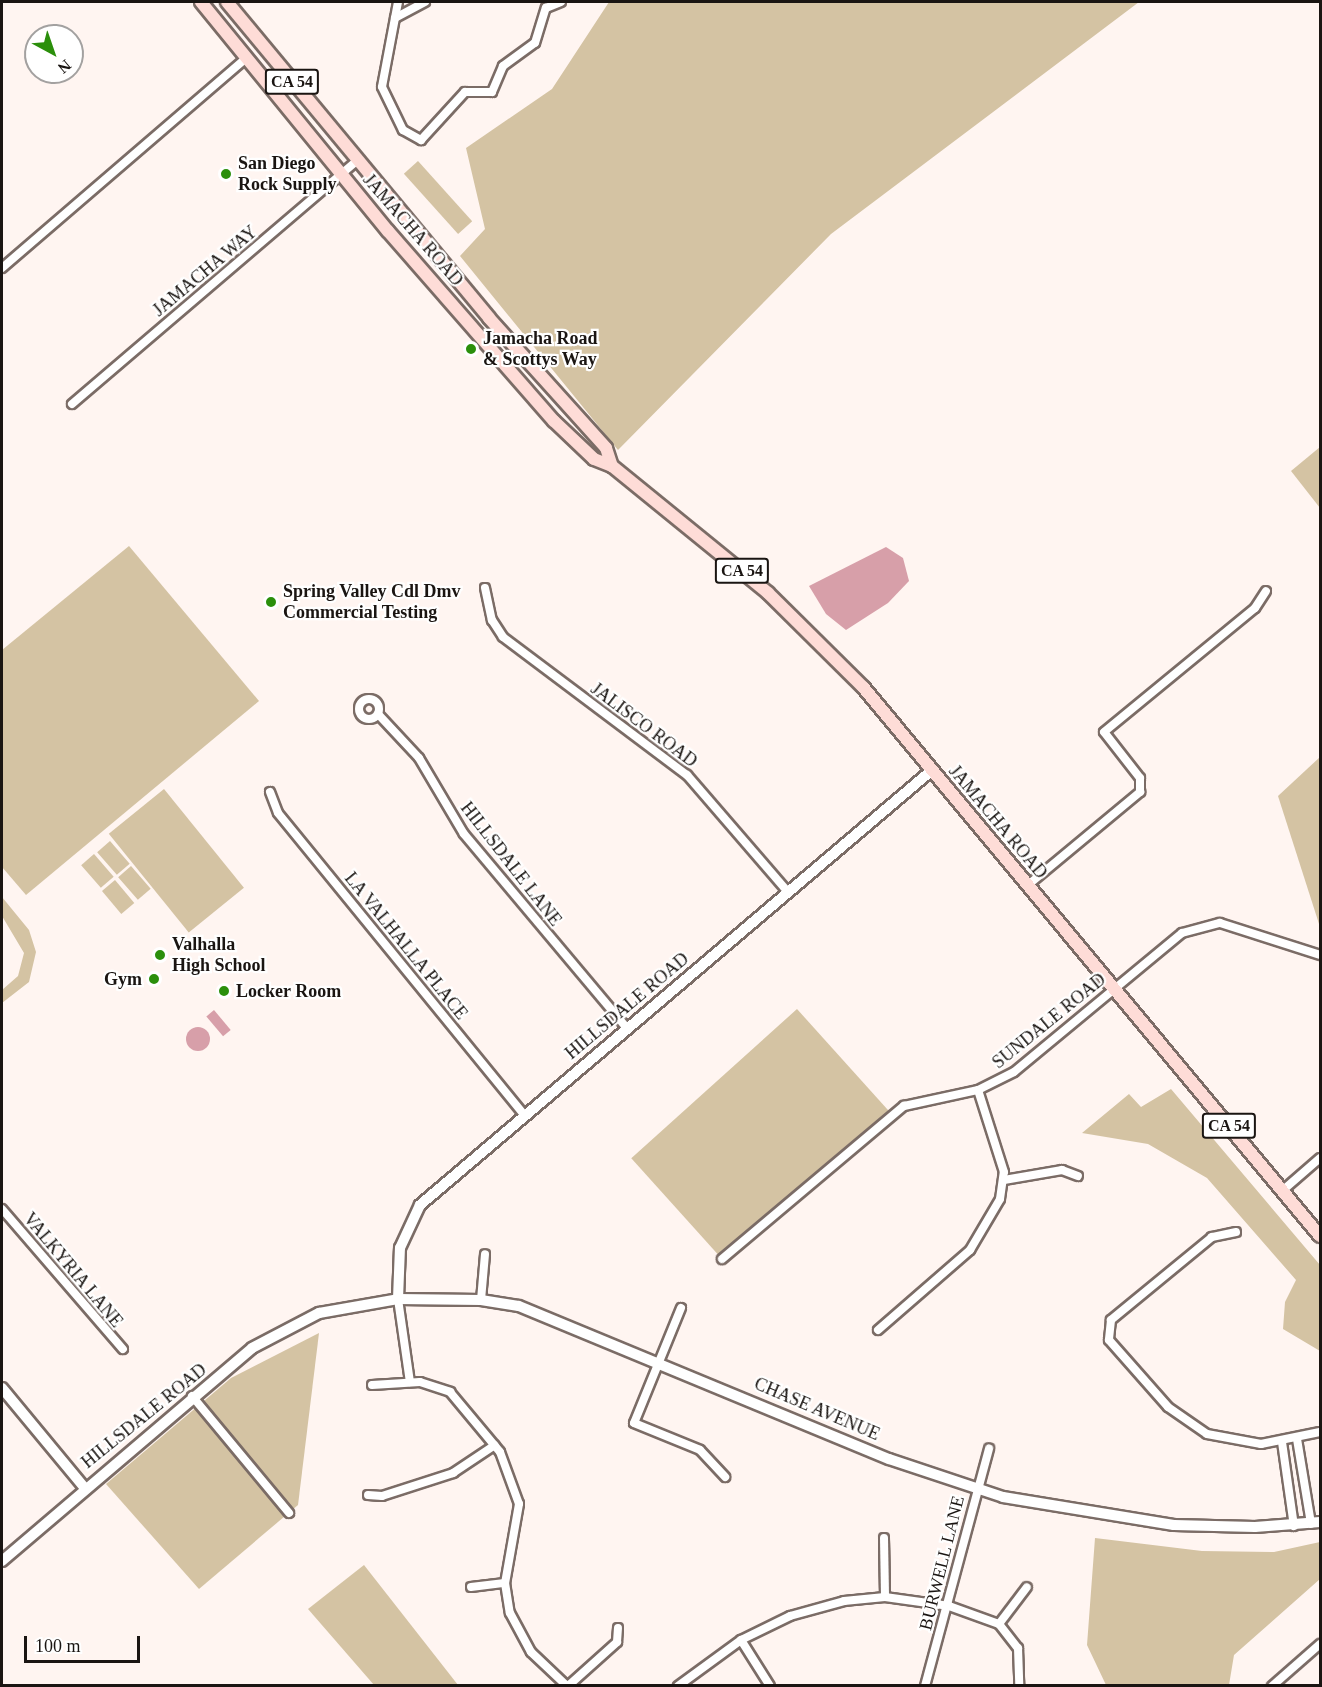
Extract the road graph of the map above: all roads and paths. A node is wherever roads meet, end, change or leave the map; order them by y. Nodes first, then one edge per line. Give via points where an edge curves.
1 (201, 2) edge
2 (227, 2) edge
3 (398, 2) edge
4 (425, 2) edge
5 (561, 2) edge
6 (394, 18) junction
7 (245, 59) junction
8 (357, 161) junction
9 (342, 176) junction
10 (2, 268) edge
11 (455, 278) junction
12 (454, 303) junction
13 (72, 404) dead end
14 (612, 466) junction
15 (485, 588) dead end
16 (1266, 591) dead end
17 (378, 714) dead end
18 (932, 770) junction
19 (270, 792) dead end
20 (1028, 885) junction
21 (788, 892) junction
22 (1320, 955) edge
23 (1115, 987) junction
24 (627, 1028) junction
25 (978, 1090) junction
26 (524, 1115) junction
27 (1320, 1158) edge
28 (1077, 1176) dead end
29 (1004, 1180) junction
30 (1281, 1191) junction
31 (3, 1213) edge
32 (1236, 1232) dead end
33 (1320, 1236) edge
34 (485, 1254) dead end
35 (722, 1258) dead end
36 (398, 1299) junction
37 (481, 1300) junction
38 (681, 1308) dead end
39 (319, 1313) joint
40 (878, 1329) dead end
41 (123, 1349) dead end
42 (657, 1359) junction
43 (410, 1382) junction
44 (372, 1385) dead end
45 (2, 1388) edge
46 (191, 1395) junction
47 (1320, 1432) edge
48 (1297, 1439) junction
49 (1282, 1442) junction
50 (495, 1445) junction
51 (989, 1448) dead end
52 (725, 1477) dead end
53 (84, 1487) junction
54 (976, 1489) junction
55 (368, 1495) dead end
56 (289, 1513) dead end
57 (1316, 1523) edge
58 (1294, 1526) junction
59 (884, 1538) dead end
60 (2, 1561) edge
61 (505, 1583) junction
62 (471, 1587) dead end
63 (1027, 1587) dead end
64 (885, 1597) junction
65 (949, 1606) junction
66 (999, 1624) junction
67 (618, 1628) dead end
68 (741, 1640) junction
69 (1320, 1644) edge
70 (567, 1686) edge
71 (678, 1686) edge
72 (770, 1686) edge
73 (925, 1686) edge
74 (1019, 1686) edge
75 (1272, 1686) edge

1 - 7 main road, JAMACHA ROAD / CA 54
2 - 8 main road, JAMACHA ROAD / CA 54
3 - 6 street
4 - 6 street
5 - 6 street via 546,8 535,43 503,66 492,92 465,92 421,140 403,130 381,87
7 - 9 main road, JAMACHA ROAD / CA 54
7 - 10 street
8 - 9 street, JAMACHA WAY
8 - 11 main road, JAMACHA ROAD / CA 54
9 - 12 main road, JAMACHA ROAD / CA 54
9 - 13 street, JAMACHA WAY
11 - 12 main road
11 - 14 main road, JAMACHA ROAD / CA 54 via 606,448
12 - 14 main road, JAMACHA ROAD / CA 54 via 554,421 594,459
14 - 18 main road, JAMACHA ROAD / CA 54 via 816,636
15 - 21 street, JALISCO ROAD via 492,620 502,637 687,775
16 - 20 street via 1255,608 1104,732 1140,777 1140,792
17 - 24 street, HILLSDALE LANE via 419,758 464,834
18 - 20 main road, JAMACHA ROAD / CA 54
18 - 21 main road, HILLSDALE ROAD
19 - 26 street, LA VALHALLA PLACE via 278,813
20 - 23 main road, JAMACHA ROAD / CA 54
21 - 24 main road, HILLSDALE ROAD
22 - 23 street, SUNDALE ROAD via 1234,927 1208,924 1182,933
23 - 25 street, SUNDALE ROAD via 1014,1072
23 - 30 main road, JAMACHA ROAD / CA 54
24 - 26 main road, HILLSDALE ROAD
25 - 29 street
25 - 35 street, SUNDALE ROAD via 904,1106
26 - 36 main road, HILLSDALE ROAD via 420,1205 400,1248
27 - 30 street
28 - 29 street via 1062,1170
29 - 40 street via 1000,1199 970,1250
30 - 33 main road, JAMACHA ROAD / CA 54
31 - 41 street, VALKYRIA LANE
32 - 49 street via 1212,1237 1111,1320 1106,1334 1168,1407 1196,1428 1239,1443
34 - 37 street
36 - 37 main road, CHASE AVENUE
36 - 39 main road, CHASE AVENUE
36 - 43 street
37 - 42 main road, CHASE AVENUE via 551,1317
38 - 42 street
39 - 46 main road, HILLSDALE ROAD via 252,1348
42 - 52 street via 634,1423 700,1450
42 - 54 main road, CHASE AVENUE via 889,1459
43 - 44 street
43 - 50 street via 450,1392
45 - 53 main road
46 - 53 main road, HILLSDALE ROAD
46 - 56 street
47 - 48 street
48 - 49 street
48 - 57 street
49 - 58 street
50 - 55 street via 453,1473 382,1496
50 - 61 street via 511,1472 519,1504
51 - 54 street, BURWELL LANE
53 - 60 main road, HILLSDALE ROAD
54 - 58 main road, CHASE AVENUE via 1174,1525
54 - 65 street, BURWELL LANE
57 - 58 main road, CHASE AVENUE
59 - 64 street
61 - 62 street
61 - 70 street via 524,1643
63 - 66 street
64 - 65 street
64 - 68 street via 807,1610
65 - 66 street
65 - 73 street, BURWELL LANE
66 - 74 street via 1020,1655
67 - 70 street via 617,1642
68 - 71 street
68 - 72 street
69 - 75 street

